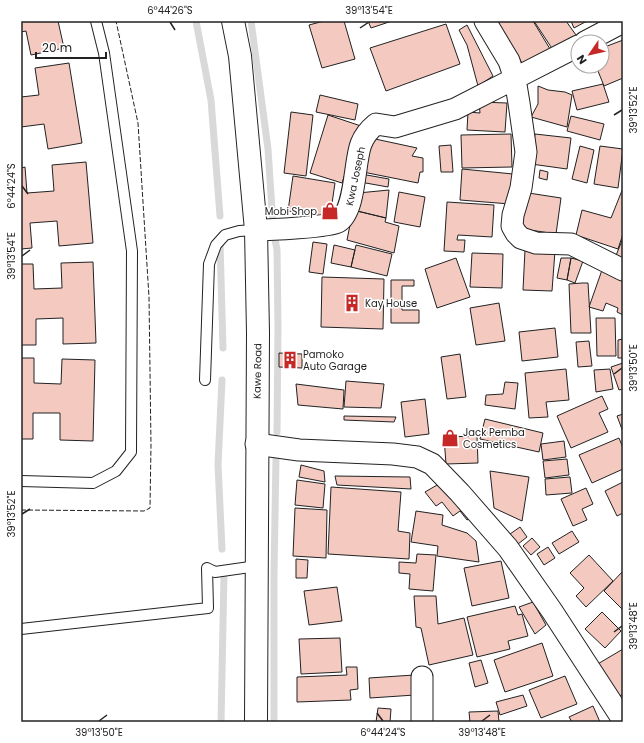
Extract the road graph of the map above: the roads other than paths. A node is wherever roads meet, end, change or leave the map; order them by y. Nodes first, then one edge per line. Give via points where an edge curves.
1 (96, 21) edge
2 (233, 21) edge
3 (485, 21) edge
4 (623, 22) edge
5 (600, 34) edge
6 (570, 50) edge
7 (515, 79) junction
8 (256, 230) junction
9 (623, 270) edge
10 (205, 380) dead end
11 (256, 444) junction
12 (21, 480) edge
13 (257, 566) junction
14 (21, 630) edge
15 (422, 677) dead end
16 (623, 720) edge
17 (256, 722) edge
18 (422, 722) edge

1 - 12 lane via 104,53 132,251 131,452 116,471 93,483
2 - 8 main road, Kawe Road via 240,56
3 - 7 street via 509,61
4 - 5 street
6 - 7 street, Kwa Joseph
7 - 8 street, Kwa Joseph via 455,109 432,117 395,127 376,124 361,144 347,212 337,223
7 - 9 street via 526,152 512,226 521,238 536,243 571,244
8 - 10 lane via 226,235 216,245 209,264
8 - 11 main road, Kawe Road
11 - 13 main road, Kawe Road
11 - 16 street via 299,450 393,454 417,458 432,464 508,548
13 - 14 lane via 216,572 207,568 208,608
13 - 17 main road, Kawe Road
15 - 18 street

